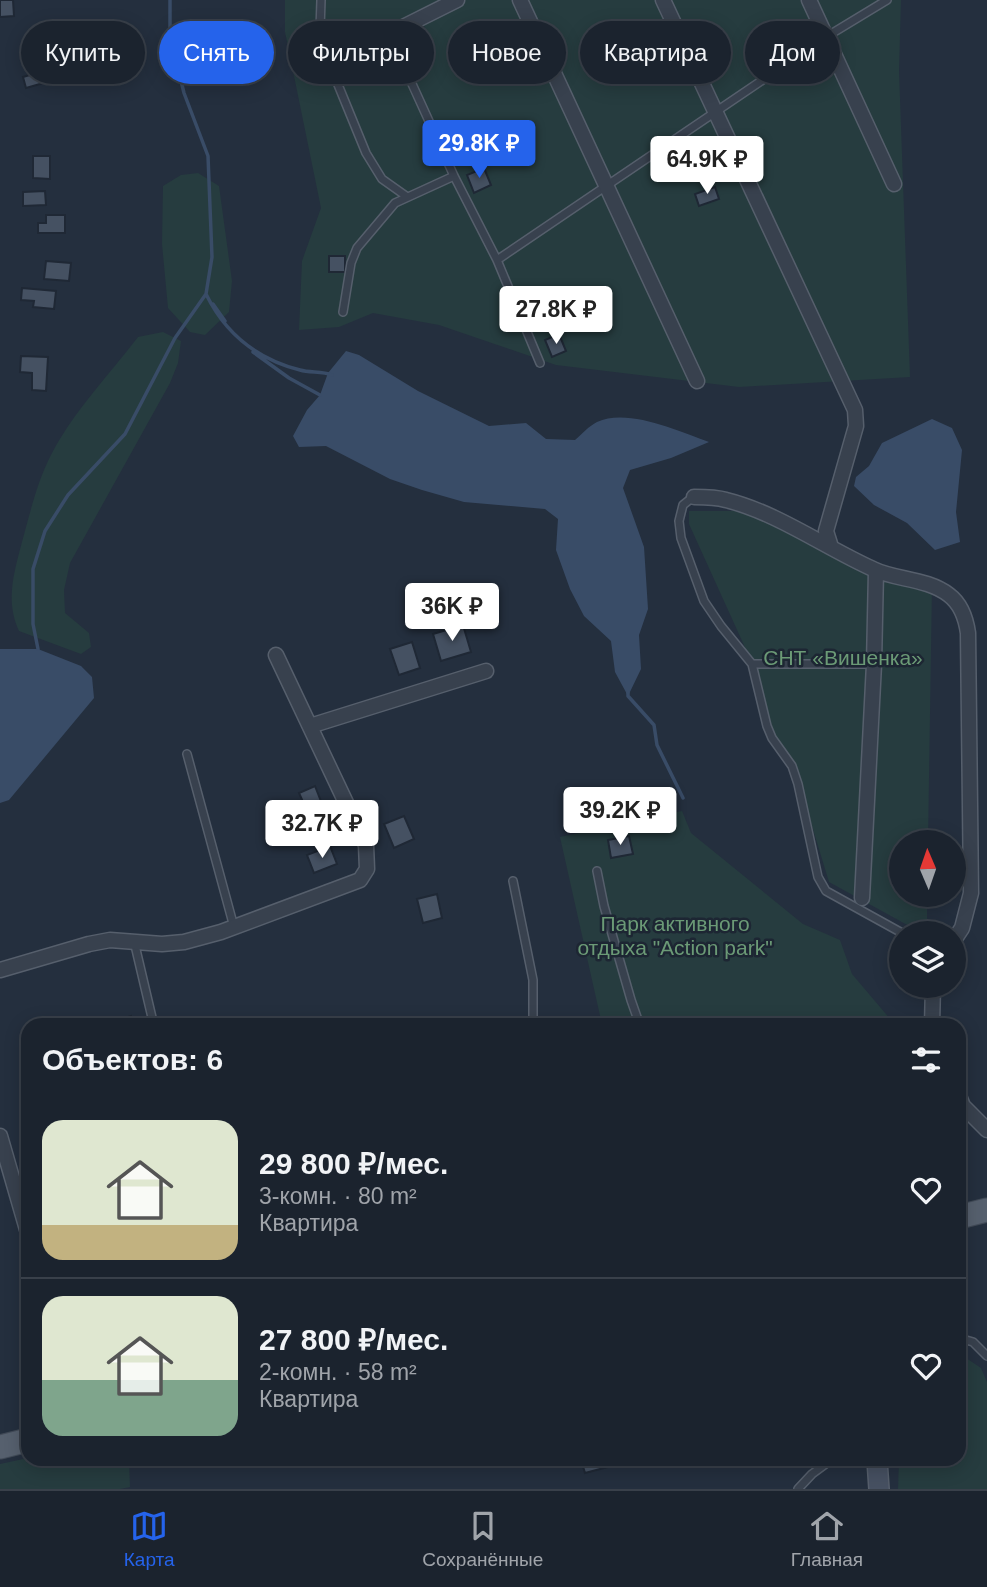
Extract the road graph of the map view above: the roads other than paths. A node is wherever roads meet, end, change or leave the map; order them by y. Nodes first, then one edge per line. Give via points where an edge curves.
1 (321, 0) edge
2 (457, 0) edge
3 (520, 0) edge
4 (663, 0) edge
5 (809, 0) edge
6 (887, 0) edge
7 (415, 21) edge
8 (819, 21) edge
9 (840, 29) edge
10 (840, 67) edge
11 (412, 84) edge
12 (757, 84) edge
13 (716, 112) junction
14 (454, 176) junction
15 (894, 184) dead end
16 (607, 185) junction
17 (407, 196) junction
18 (497, 260) junction
19 (343, 312) dead end
20 (540, 363) dead end
21 (697, 381) dead end
22 (694, 496) joint
23 (831, 547) junction
24 (876, 571) junction
25 (276, 655) dead end
26 (752, 664) junction
27 (874, 664) junction
28 (486, 671) dead end
29 (310, 726) junction
30 (187, 754) dead end
31 (597, 870) dead end
32 (513, 881) dead end
33 (862, 898) dead end
34 (964, 921) edge
35 (889, 926) edge
36 (234, 927) junction
37 (134, 941) junction
38 (0, 970) edge
39 (933, 998) edge
40 (152, 1018) edge
41 (533, 1018) edge
42 (637, 1018) edge
43 (932, 1018) edge
44 (966, 1109) edge
45 (987, 1130) edge
46 (2, 1143) edge
47 (21, 1209) edge
48 (987, 1210) edge
49 (966, 1215) edge
50 (966, 1340) edge
51 (987, 1356) edge
52 (21, 1442) edge
53 (0, 1447) edge
54 (823, 1466) edge
55 (877, 1466) edge
56 (798, 1489) edge
57 (879, 1489) edge

1 - 17 lane via 323,48 366,153 382,179
2 - 7 street
3 - 16 street
4 - 13 street
5 - 8 street
6 - 9 lane
10 - 15 street
11 - 14 lane
12 - 13 lane
13 - 16 lane
13 - 23 street via 855,410 856,426 826,531
14 - 17 lane
14 - 18 lane
16 - 18 lane
16 - 21 street
17 - 19 lane via 395,203 357,248
18 - 20 lane
22 - 23 street via 748,507
22 - 26 lane via 683,505 681,538 704,601
23 - 24 street
24 - 27 street
24 - 34 street via 910,578 948,594 966,621 971,893
25 - 29 street
26 - 27 lane
26 - 35 lane via 767,726 798,784 818,877 827,891
27 - 33 street
28 - 29 street
29 - 36 street via 366,845 367,869 360,880
30 - 36 lane
31 - 42 lane
32 - 41 lane via 533,980
36 - 37 street via 184,942
37 - 38 street via 89,944
37 - 40 lane
39 - 43 street
44 - 45 street
46 - 47 street
48 - 49 main road
50 - 51 lane
52 - 53 main road
54 - 56 lane
55 - 57 main road

